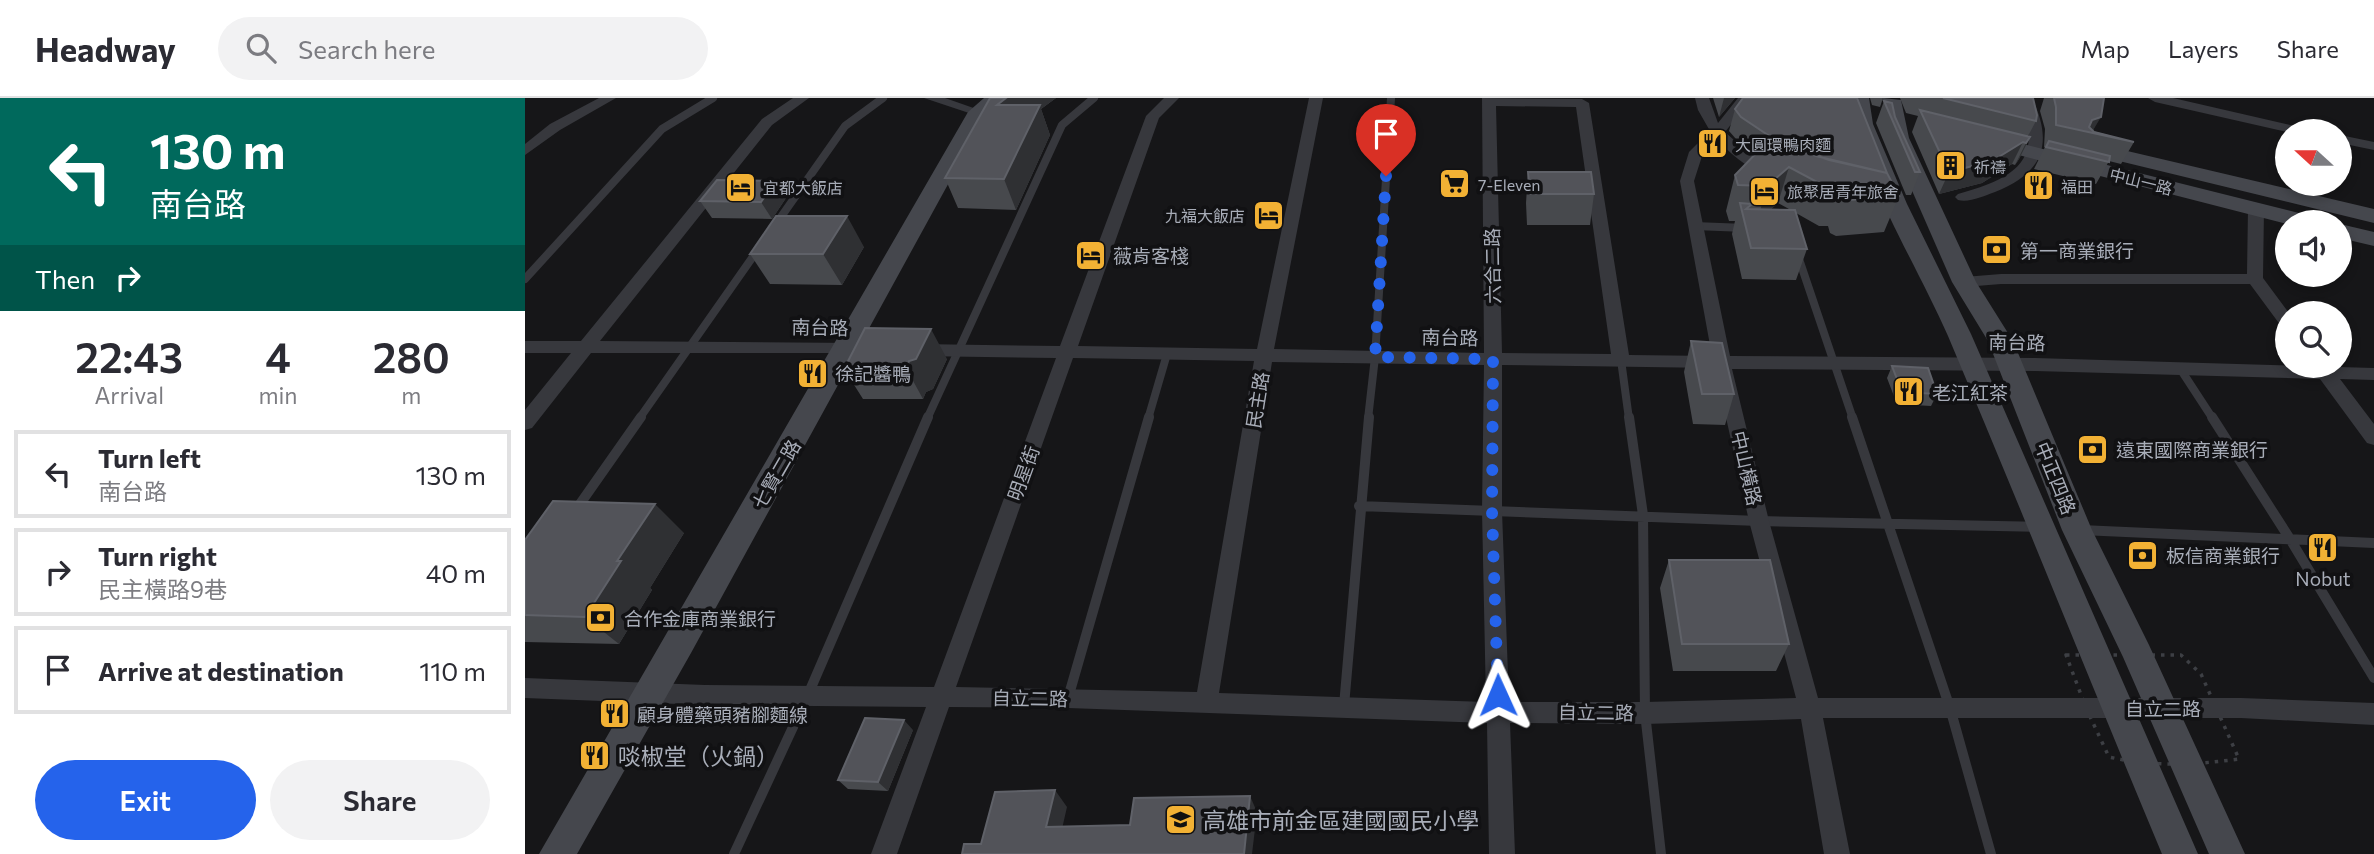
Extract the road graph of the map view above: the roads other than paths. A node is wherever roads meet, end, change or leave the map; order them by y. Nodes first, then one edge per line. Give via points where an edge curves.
1 (609, 98) edge
2 (713, 98) edge
3 (802, 98) edge
4 (883, 98) edge
5 (931, 98) edge
6 (1094, 98) edge
7 (1171, 98) edge
8 (1316, 98) edge
9 (1391, 98) edge
10 (1702, 98) edge
11 (1745, 98) edge
12 (2025, 98) edge
13 (2155, 98) edge
14 (1490, 100) edge
15 (987, 105) edge
16 (1884, 106) edge
17 (2275, 126) edge
18 (1973, 129) edge
19 (1717, 131) junction
20 (2352, 141) edge
21 (2037, 145) junction
22 (2374, 145) edge
23 (525, 151) edge
24 (1791, 180) edge
25 (2275, 187) edge
26 (2317, 196) edge
27 (1963, 197) dead end
28 (2256, 209) junction
29 (2275, 214) edge
30 (2374, 216) edge
31 (1694, 226) junction
32 (1762, 229) edge
33 (2352, 234) edge
34 (2374, 240) edge
35 (1794, 242) edge
36 (525, 279) edge
37 (2255, 279) junction
38 (1964, 282) junction
39 (2275, 306) edge
40 (690, 346) junction
41 (525, 347) edge
42 (584, 347) junction
43 (846, 349) junction
44 (873, 349) edge
45 (898, 350) edge
46 (957, 350) junction
47 (1067, 352) junction
48 (1167, 354) junction
49 (1264, 355) junction
50 (1375, 357) junction
51 (1493, 359) junction
52 (1621, 360) junction
53 (1722, 362) junction
54 (1971, 362) junction
55 (2009, 363) junction
56 (1832, 364) junction
57 (2275, 369) edge
58 (2182, 370) junction
59 (2352, 372) edge
60 (2374, 374) edge
61 (2330, 378) edge
62 (525, 423) edge
63 (2374, 438) edge
64 (1359, 506) junction
65 (1492, 511) junction
66 (572, 515) edge
67 (1643, 515) junction
68 (1759, 521) junction
69 (1888, 525) junction
70 (2041, 527) junction
71 (2077, 530) junction
72 (2290, 539) junction
73 (2374, 543) edge
74 (2374, 678) edge
75 (525, 688) edge
76 (651, 694) junction
77 (807, 697) junction
78 (942, 697) junction
79 (1068, 698) junction
80 (1206, 703) junction
81 (1343, 706) junction
82 (1810, 708) junction
83 (1950, 708) junction
84 (2119, 708) junction
85 (2161, 708) junction
86 (1498, 713) junction
87 (1645, 713) junction
88 (2374, 714) edge
89 (557, 854) edge
90 (734, 854) edge
91 (884, 854) edge
92 (1502, 854) edge
93 (1661, 854) edge
94 (1837, 854) edge
95 (1991, 854) edge
96 (2181, 854) edge
97 (2227, 854) edge

1 - 23 street via 555,127
2 - 36 lane via 662,128
3 - 42 street via 767,122
4 - 40 lane via 845,126
5 - 15 street
6 - 46 lane via 1062,125
7 - 47 street, 明星街 via 1153,116
8 - 49 street, 民主路
9 - 50 lane
10 - 19 street
11 - 19 street, 中山橫路
12 - 21 street via 2037,121
13 - 17 street
14 - 51 street, 六合二路
14 - 52 street via 1582,103
15 - 43 street, 七賢二路
16 - 38 street, 中正四路
16 - 54 street, 中正四路 via 1863,124
18 - 21 street, 中山一路
19 - 24 street via 1737,150
19 - 31 street, 中山橫路 via 1696,152 1687,181
20 - 22 street
21 - 25 street, 中山一路
21 - 27 street via 2017,176 1996,188
21 - 28 street, 中山一路
26 - 30 street, 中山一路
28 - 29 street, 中山一路
28 - 37 street
31 - 32 lane
31 - 53 street, 中山橫路
33 - 34 street
35 - 56 lane
37 - 38 street
37 - 39 street
38 - 55 street, 中正四路
40 - 42 street, 南台路
40 - 43 street, 南台路
40 - 66 lane
41 - 42 street, 南台路
42 - 62 street
43 - 44 street, 南台路
43 - 76 street, 七賢二路
45 - 46 street, 南台路
46 - 47 street, 南台路
46 - 77 lane
47 - 48 street, 南台路
47 - 78 street, 明星街
48 - 49 street, 南台路
48 - 79 lane
49 - 50 street, 南台路
49 - 80 street, 民主路
50 - 51 street, 南台路
50 - 64 lane
51 - 52 street, 南台路
51 - 65 street, 六合二路
52 - 53 street, 南台路
52 - 67 lane
53 - 56 street, 南台路
53 - 68 street, 中山橫路
54 - 55 street, 南台路
54 - 56 street, 南台路
54 - 70 street, 中正四路
55 - 58 street, 南台路
55 - 71 street, 中正四路
56 - 69 lane
57 - 58 street, 南台路
58 - 72 lane
59 - 60 street, 南台路
61 - 63 street
64 - 65 lane
64 - 81 lane
65 - 67 lane
65 - 86 street, 六合二路
67 - 68 lane
67 - 87 lane
68 - 69 lane
68 - 82 street, 中山橫路
69 - 70 lane
69 - 83 lane
70 - 84 street, 中正四路
71 - 72 lane
71 - 85 street, 中正四路
72 - 73 lane
72 - 74 lane
75 - 76 street, 自立二路
76 - 77 street, 自立二路
76 - 89 street, 七賢二路
77 - 78 street, 自立二路
77 - 90 lane
78 - 79 street, 自立二路
78 - 91 street, 明星街
79 - 80 street, 自立二路
80 - 81 street, 自立二路
81 - 86 street, 自立二路
82 - 83 street, 自立二路
82 - 87 street, 自立二路
82 - 94 street, 中山橫路
83 - 84 street, 自立二路
83 - 95 lane
84 - 85 street, 自立二路
84 - 96 street, 中正四路
85 - 88 street, 自立二路
85 - 97 street, 中正四路
86 - 87 street, 自立二路
86 - 92 street, 六合二路
87 - 93 lane

